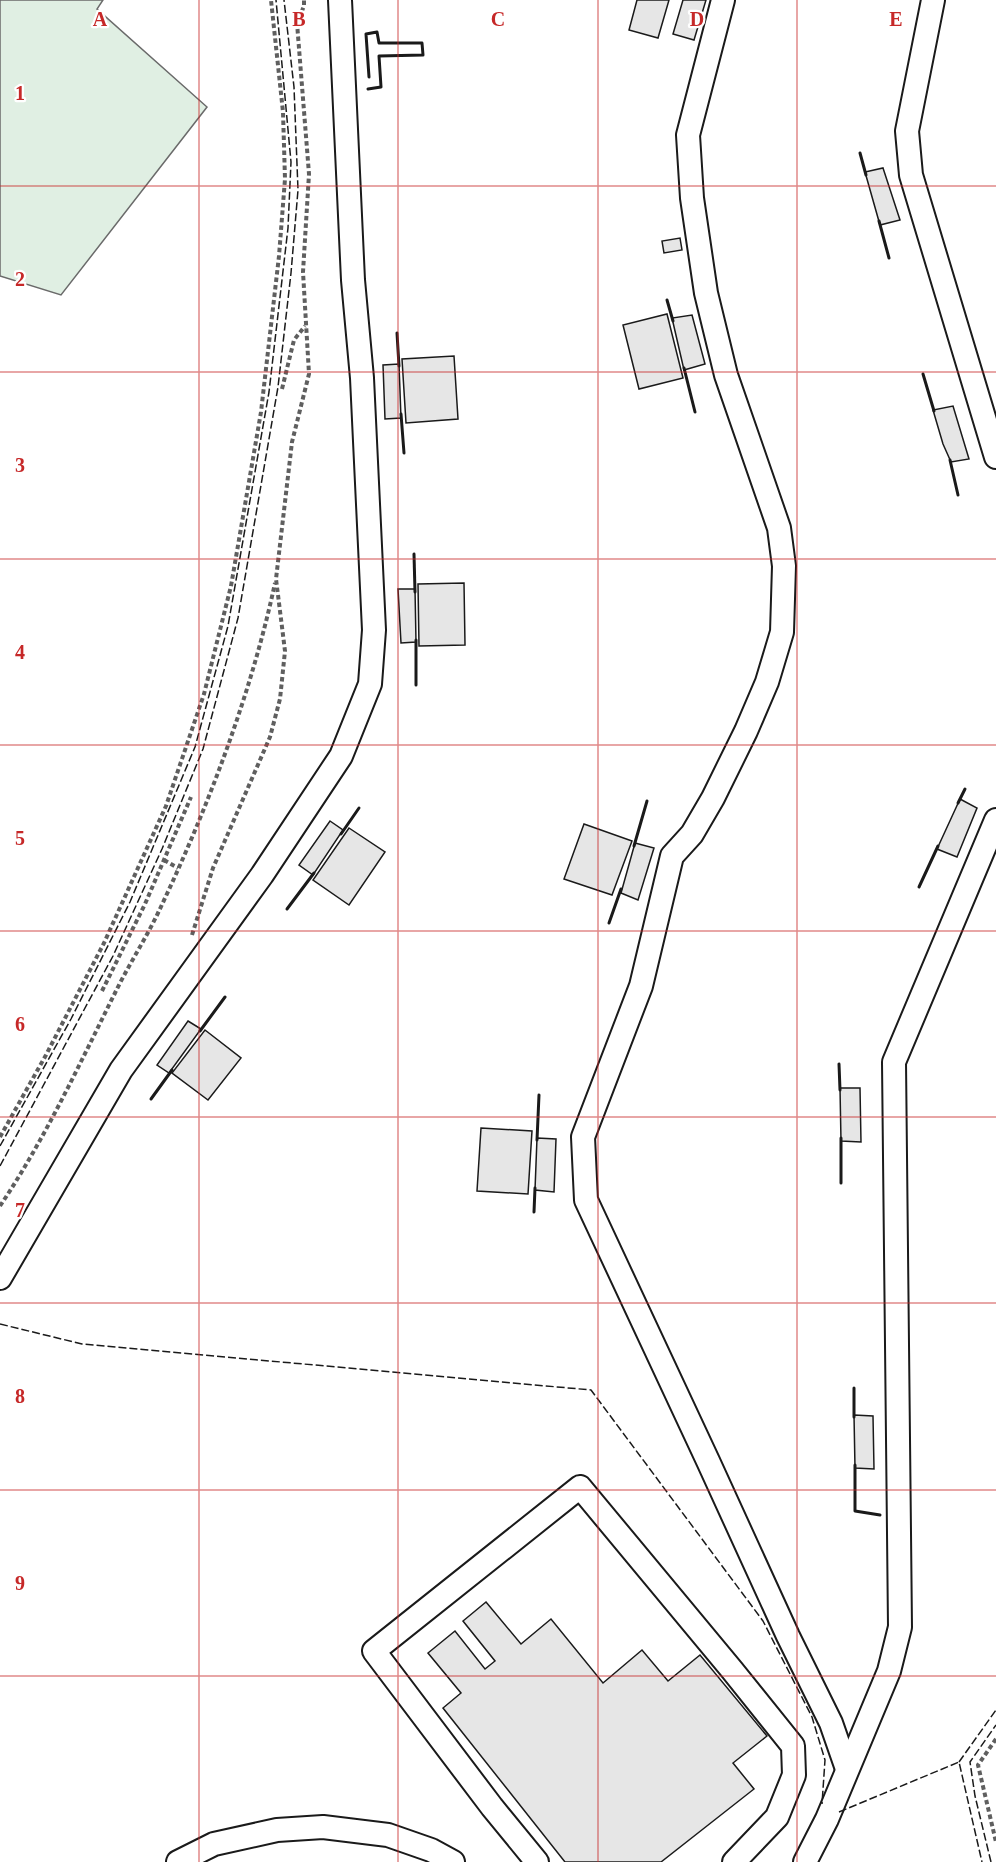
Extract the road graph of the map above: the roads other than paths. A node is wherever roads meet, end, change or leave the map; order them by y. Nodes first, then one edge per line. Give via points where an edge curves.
1 (340, 0) edge
2 (723, 0) edge
3 (933, 0) edge
4 (996, 457) edge
5 (996, 820) edge
6 (0, 1278) edge
7 (848, 1769) junction
8 (178, 1862) edge
9 (453, 1862) edge
10 (537, 1862) edge
11 (734, 1862) edge
12 (805, 1862) edge

1 - 6 lane via 373,618 370,684 341,756 262,875 121,1070
2 - 7 lane via 688,135 692,198 706,292 726,375 779,528 784,566 782,632 746,731 692,834 672,856 641,986 583,1137 586,1200 831,1723
3 - 4 lane via 907,131 911,175
5 - 7 lane via 894,1062 900,1627 890,1671
7 - 12 lane
8 - 9 lane via 214,1844 277,1830 322,1827 388,1835
10 - 11 lane via 374,1651 580,1486 793,1746 794,1775 777,1817

